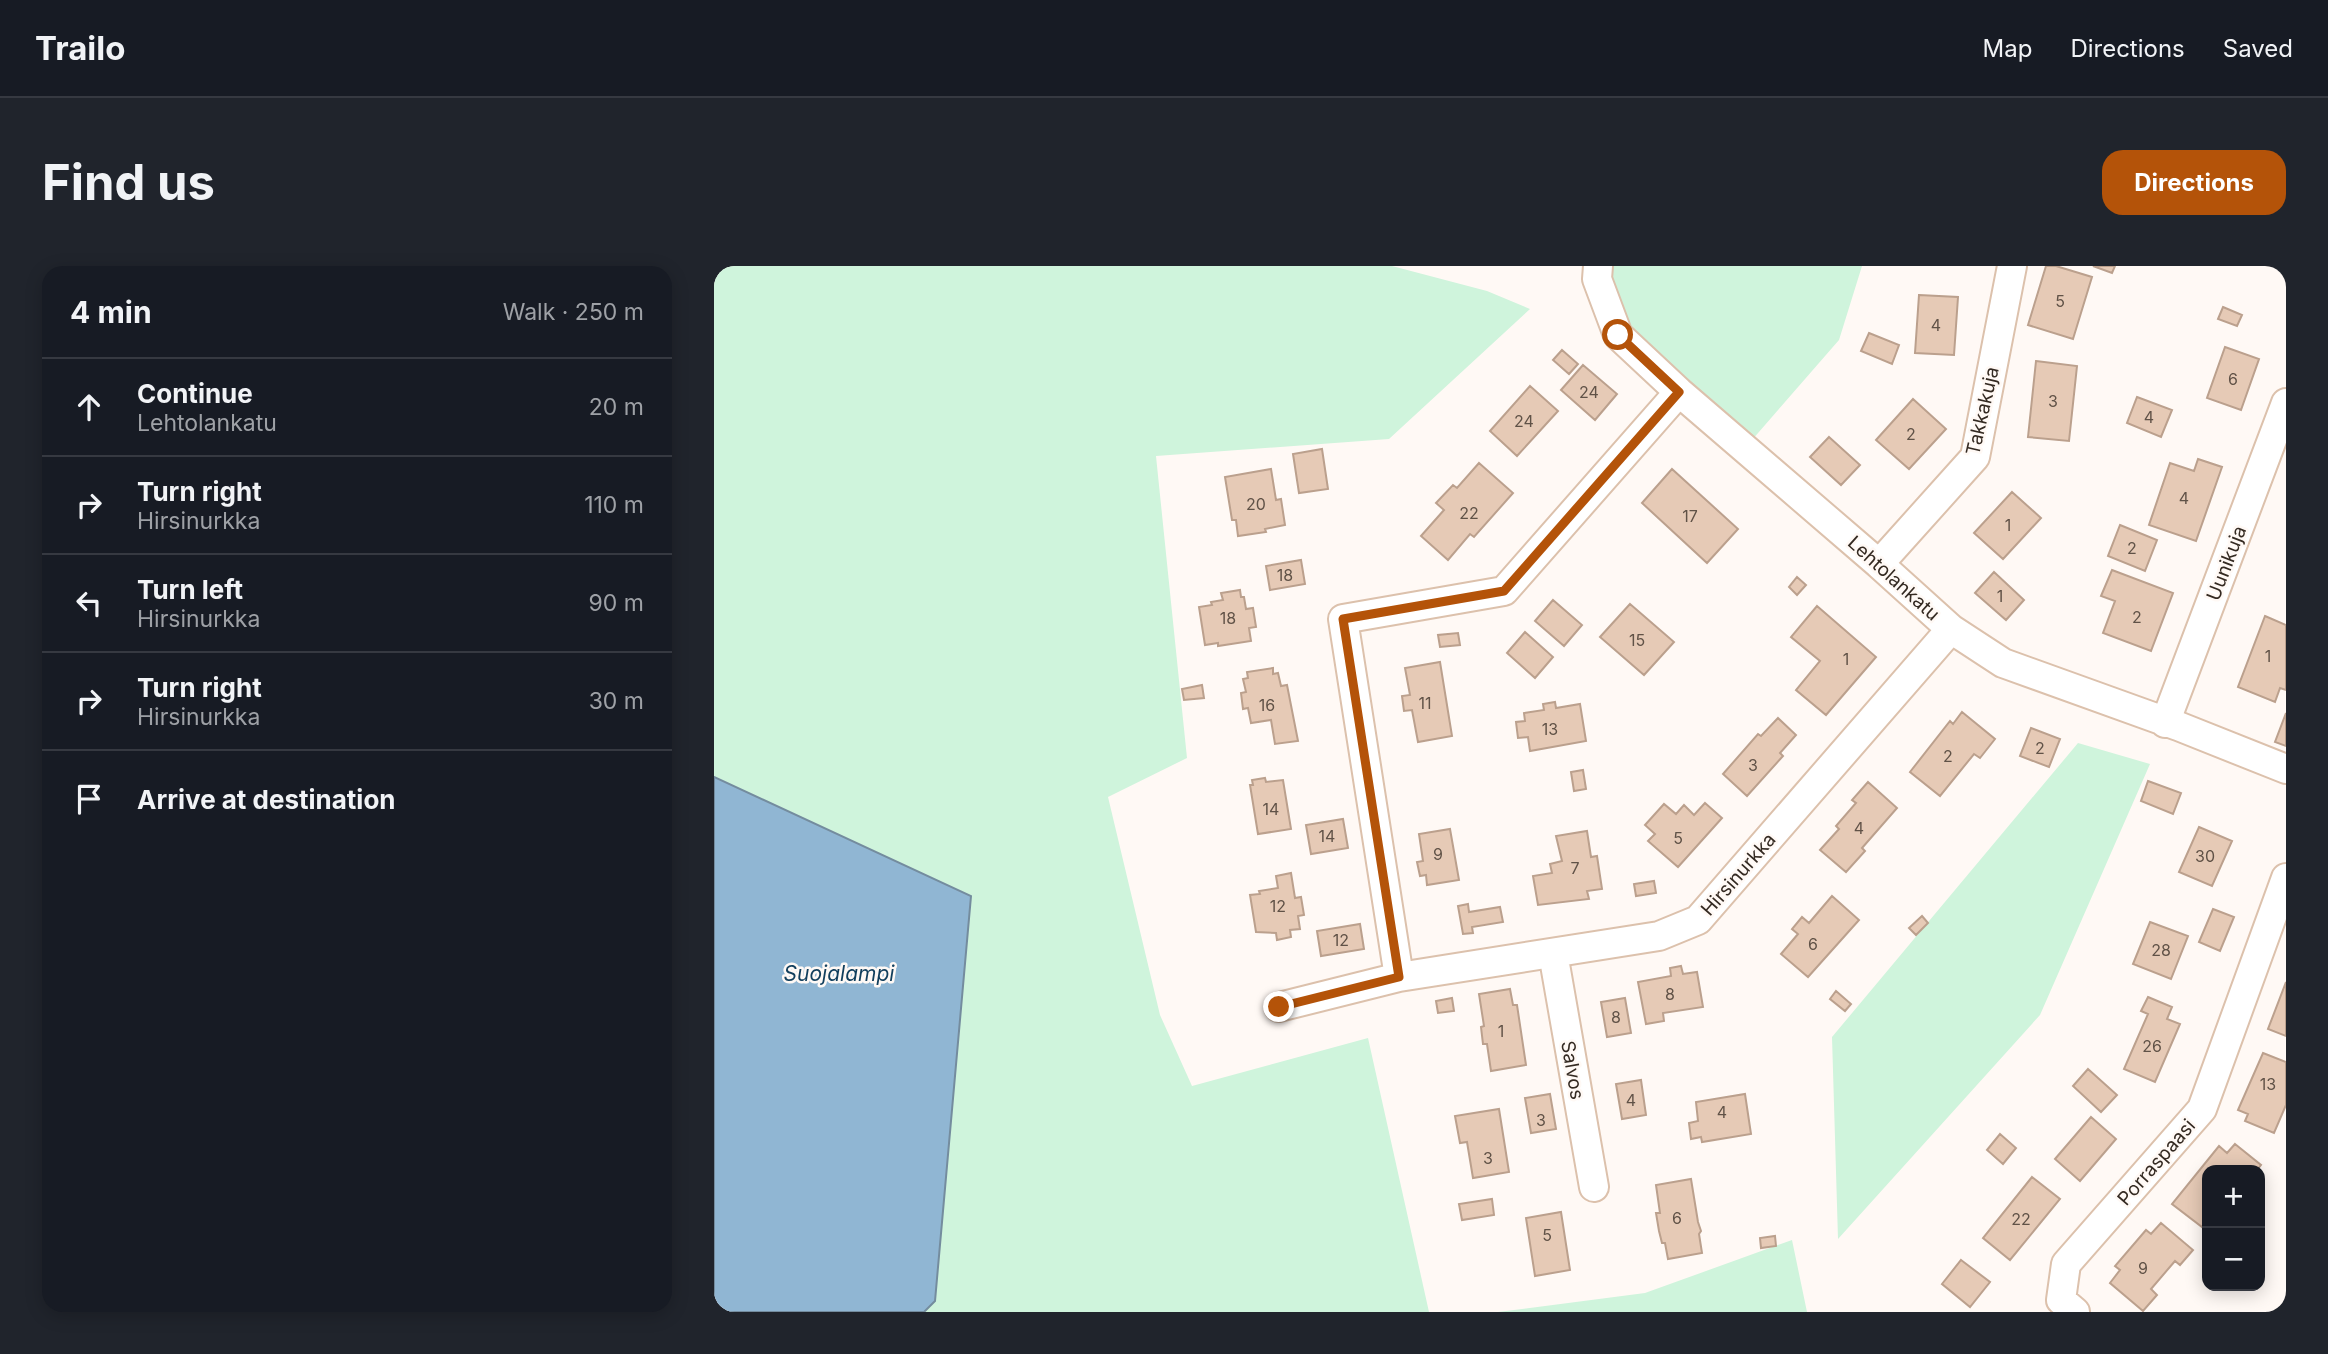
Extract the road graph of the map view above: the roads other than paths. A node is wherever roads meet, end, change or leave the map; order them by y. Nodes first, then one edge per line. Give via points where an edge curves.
1 (1598, 266) edge
2 (2012, 266) edge
3 (1679, 392) junction
4 (2286, 403) edge
5 (1879, 564) junction
6 (1951, 629) junction
7 (2165, 723) junction
8 (2286, 769) edge
9 (2286, 878) edge
10 (1553, 953) junction
11 (1399, 977) junction
12 (1279, 1007) dead end
13 (1594, 1187) dead end
14 (2075, 1312) edge

1 - 3 street, Lehtolankatu via 1597,279 1618,335
2 - 5 street, Takkakuja via 1975,457
3 - 5 street, Lehtolankatu
3 - 11 street via 1504,591 1343,619
4 - 7 street, Uunikuja
5 - 6 street, Lehtolankatu
6 - 7 street, Lehtolankatu via 2003,663
6 - 10 street, Hirsinurkka via 1698,920 1659,936
7 - 8 street, Lehtolankatu
9 - 14 street, Porraspaasi via 2202,1110 2066,1264 2061,1300
10 - 11 street, Hirsinurkka
10 - 13 street, Salvos
11 - 12 street, Hirsinurkka

